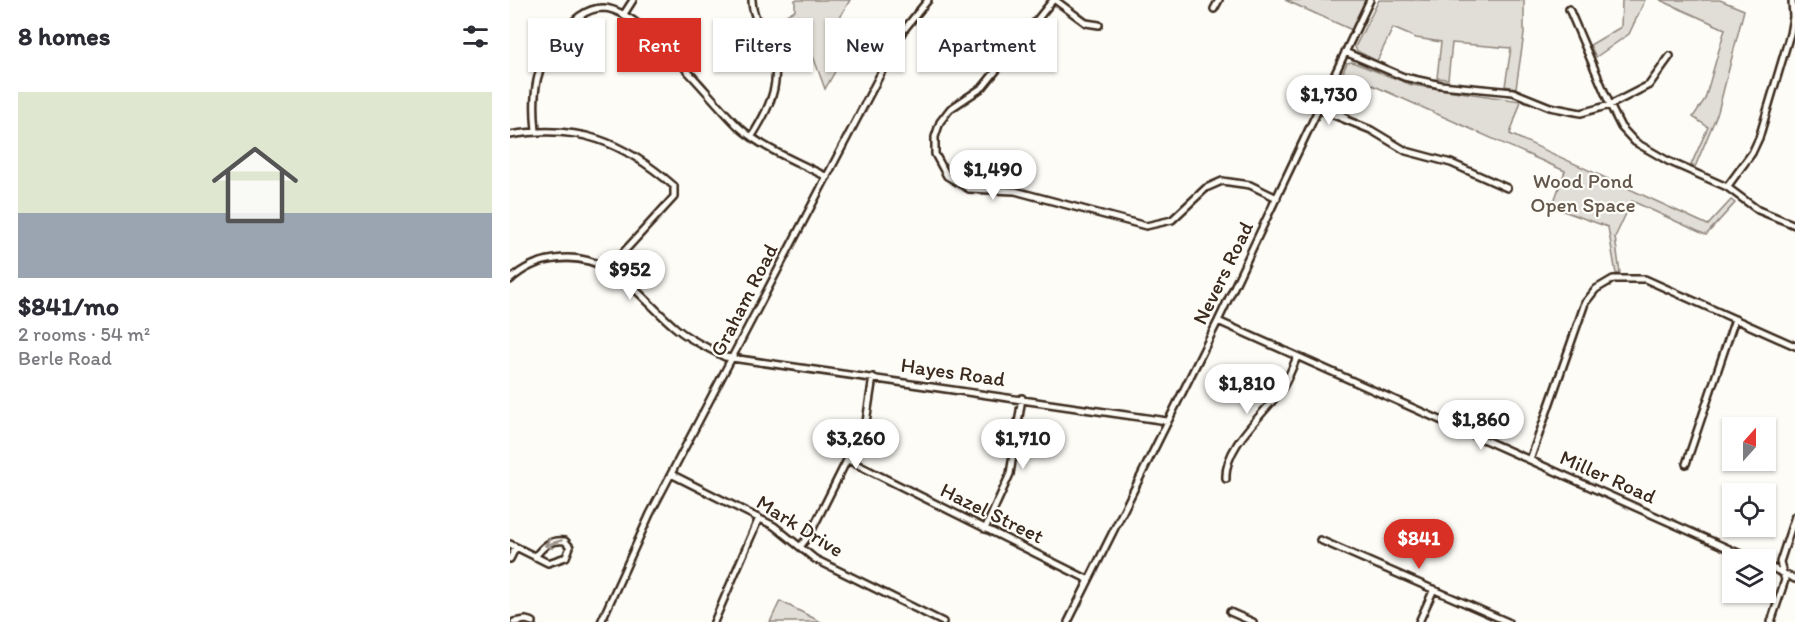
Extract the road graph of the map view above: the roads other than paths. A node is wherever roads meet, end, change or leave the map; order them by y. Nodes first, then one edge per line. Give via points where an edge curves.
1 (633, 0) edge
2 (752, 0) edge
3 (928, 0) edge
4 (1054, 0) edge
5 (1219, 0) edge
6 (1370, 0) edge
7 (1792, 0) edge
8 (1214, 9) dead end
9 (1569, 9) dead end
10 (624, 14) junction
11 (1099, 25) dead end
12 (1345, 51) junction
13 (1670, 56) dead end
14 (1610, 105) junction
15 (1321, 106) junction
16 (536, 131) junction
17 (510, 135) edge
18 (752, 136) junction
19 (826, 177) junction
20 (1727, 187) junction
21 (1507, 188) dead end
22 (1277, 198) junction
23 (1795, 225) edge
24 (609, 268) junction
25 (510, 280) edge
26 (1736, 319) junction
27 (1218, 321) junction
28 (1795, 346) edge
29 (734, 357) junction
30 (1297, 357) junction
31 (873, 377) junction
32 (1022, 398) junction
33 (1167, 421) junction
34 (848, 460) junction
35 (1530, 460) junction
36 (1686, 464) dead end
37 (672, 474) junction
38 (1226, 479) dead end
39 (1795, 516) edge
40 (759, 518) junction
41 (986, 529) junction
42 (1320, 540) dead end
43 (513, 545) edge
44 (800, 547) junction
45 (1729, 549) edge
46 (535, 557) junction
47 (510, 559) edge
48 (1776, 569) edge
49 (1782, 572) junction
50 (1795, 579) edge
51 (1089, 580) junction
52 (1434, 589) junction
53 (1230, 612) dead end
54 (514, 622) edge
55 (533, 622) edge
56 (601, 622) edge
57 (714, 622) edge
58 (943, 622) edge
59 (1068, 622) edge
60 (1253, 622) edge
61 (1419, 622) edge
62 (1508, 622) edge
63 (1771, 622) edge

1 - 10 street
2 - 18 street via 752,10 771,48 777,81
3 - 19 street, Graham Road via 903,31
4 - 11 street via 1086,23
4 - 22 street via 983,87 940,122 935,154 947,176 969,189 1015,191 1146,226 1172,220 1206,188 1222,182 1250,184
5 - 8 street
6 - 12 street, Nevers Road
7 - 20 street via 1790,34 1759,138
9 - 14 street
10 - 16 street via 605,8 589,11 550,46 535,82
10 - 18 street
12 - 14 street via 1404,77 1513,92 1569,112 1589,112
12 - 15 street, Nevers Road
13 - 14 street via 1649,85
14 - 20 street via 1635,142
15 - 21 street via 1406,151 1460,166
15 - 22 street, Nevers Road
16 - 17 street
16 - 24 street via 577,133 609,142 674,186 674,197
18 - 19 street
19 - 29 street, Graham Road
20 - 23 street via 1758,210
22 - 27 street, Nevers Road
24 - 25 street via 564,258 534,264
24 - 29 street, Hayes Road via 677,329 725,357
26 - 28 street
26 - 35 street via 1645,279 1623,278 1603,284 1585,303
26 - 36 street
27 - 30 street, Miller Road
27 - 33 street, Nevers Road
29 - 31 street, Hayes Road
29 - 37 street, Graham Road
30 - 35 street, Miller Road
30 - 38 street via 1282,388 1237,444 1225,466
31 - 32 street, Hayes Road
31 - 34 street via 866,422
32 - 33 street, Hayes Road
32 - 41 street via 1010,474
33 - 51 street, Nevers Road
34 - 41 street, Hazel Street
34 - 44 street
35 - 45 street, Miller Road
37 - 40 street, Mark Drive
37 - 56 street, Graham Road
39 - 49 street via 1780,562
40 - 44 street, Mark Drive
40 - 57 street
41 - 51 street, Hazel Street
42 - 52 street
43 - 46 street
43 - 47 street
44 - 58 street, Mark Drive via 815,559
46 -> 46 street via 551,562 567,556 570,547 559,540 544,545
48 - 49 street
49 - 50 street
49 - 63 street via 1785,580
51 - 59 street, Nevers Road
52 - 61 street
52 - 62 street
53 - 60 street
54 - 55 street

